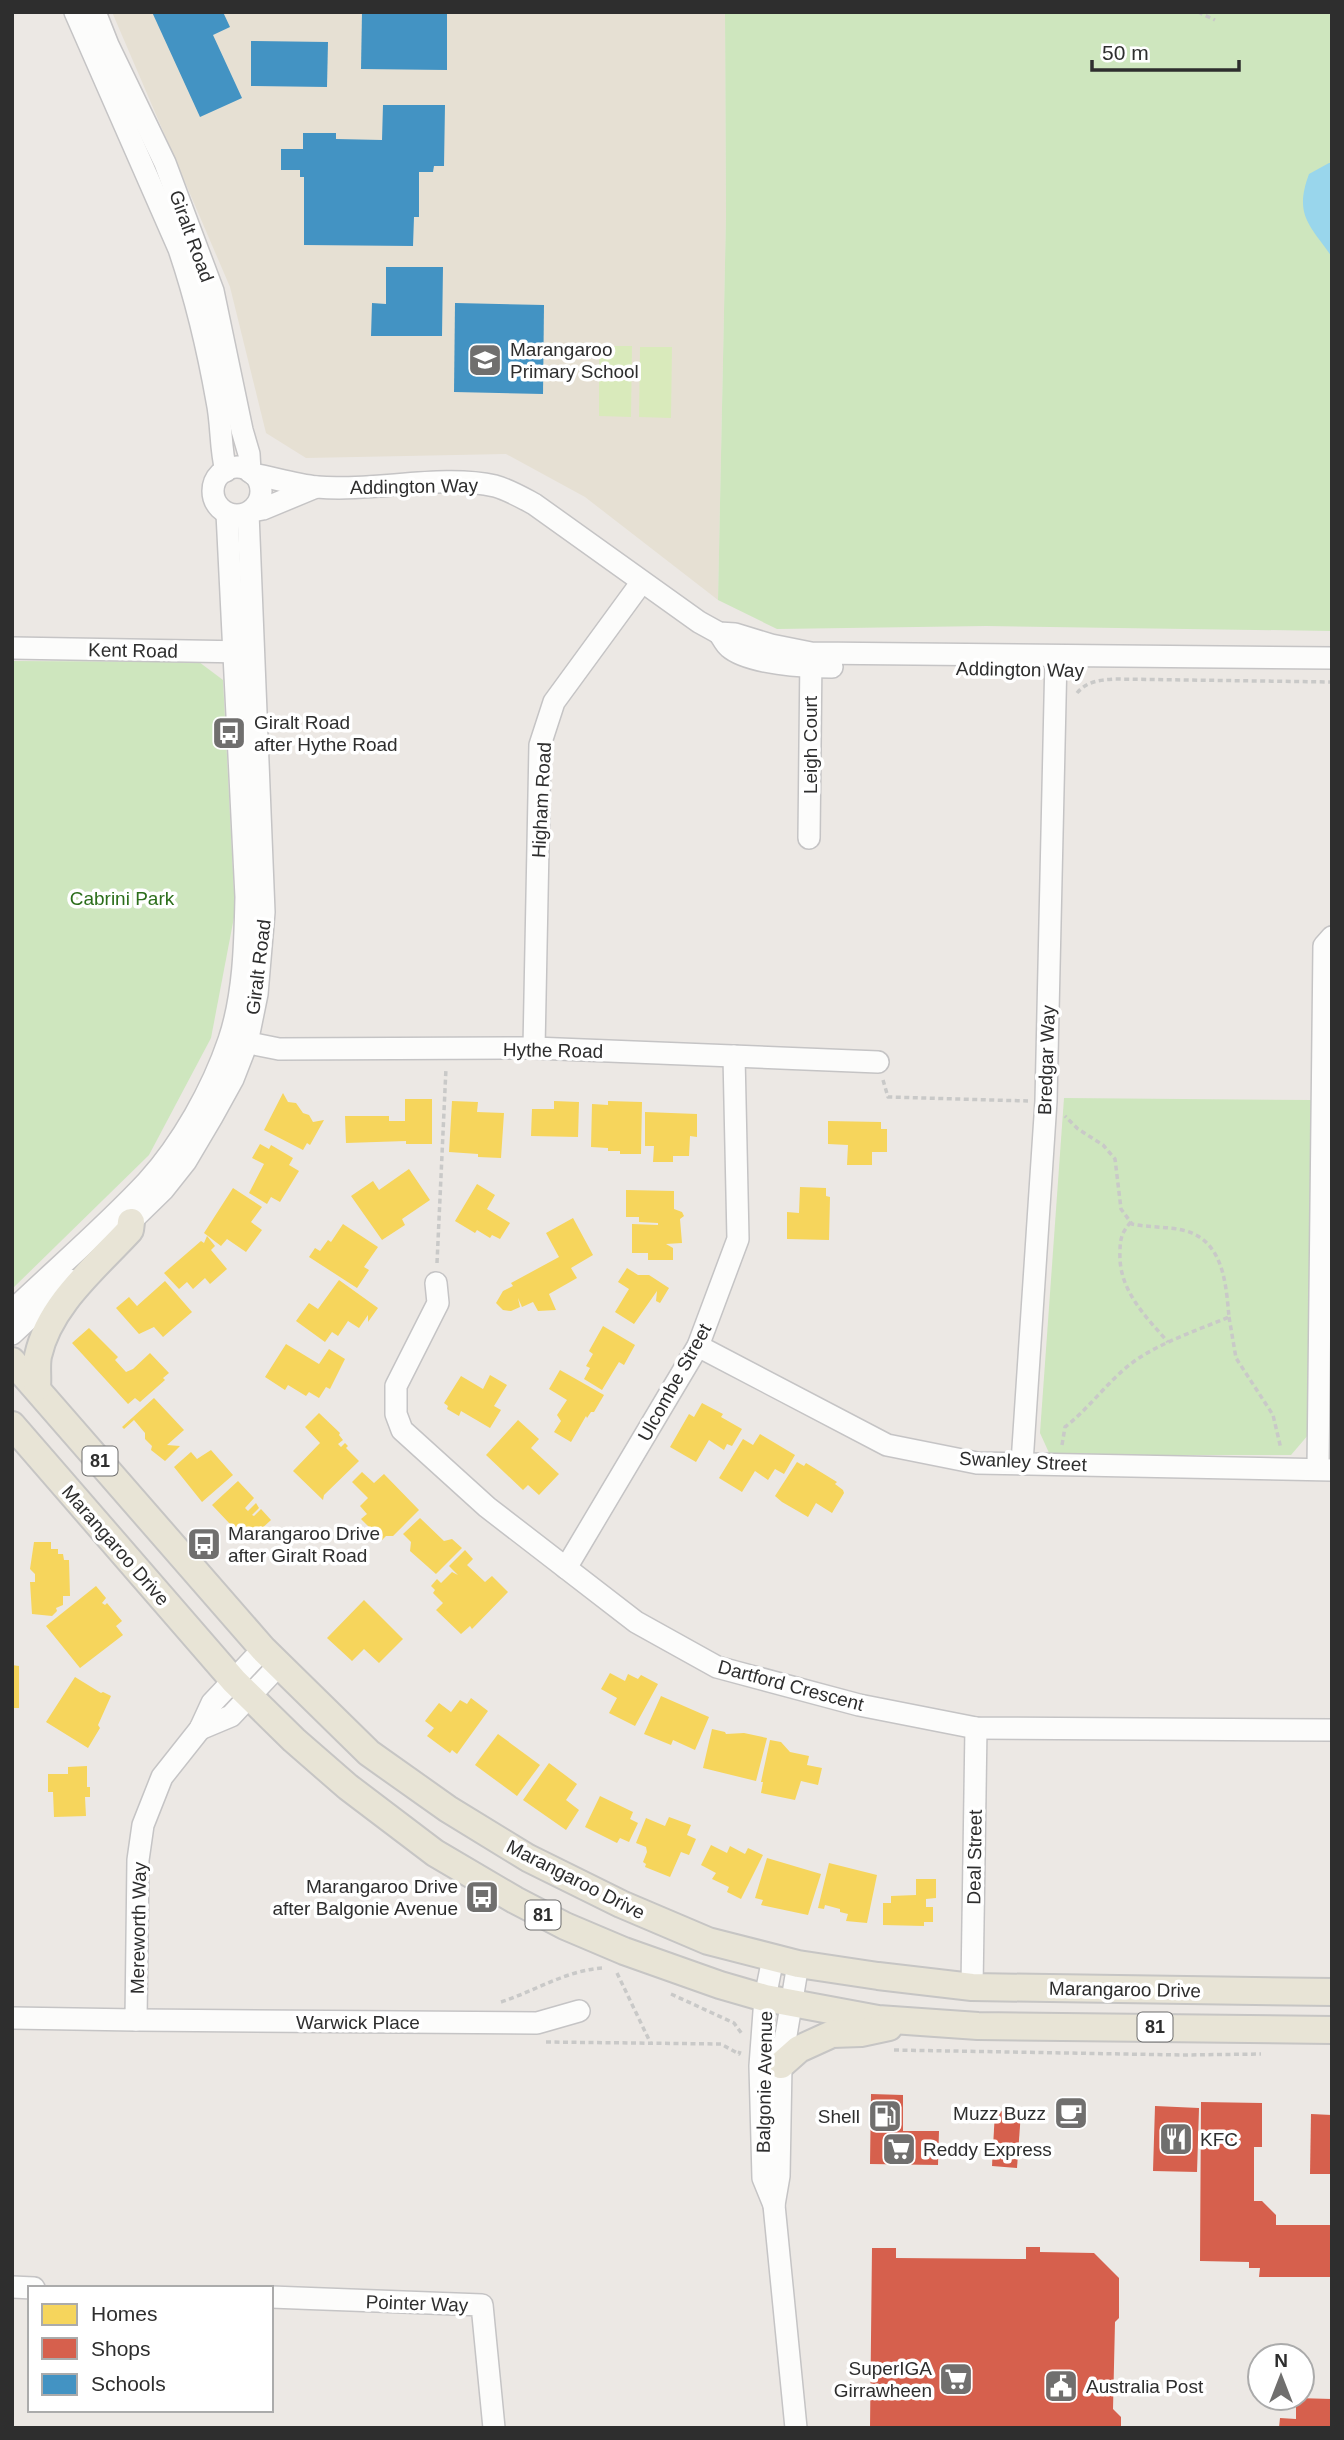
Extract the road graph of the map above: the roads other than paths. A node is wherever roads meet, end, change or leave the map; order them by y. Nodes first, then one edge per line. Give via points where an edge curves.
1 (75, 12) edge
2 (95, 12) edge
3 (226, 471) junction
4 (252, 473) junction
5 (316, 487) junction
6 (242, 512) junction
7 (642, 583) junction
8 (12, 648) edge
9 (243, 652) junction
10 (1332, 658) edge
11 (811, 660) junction
12 (1056, 663) junction
13 (1332, 672) edge
14 (810, 838) dead end
15 (1332, 937) edge
16 (238, 1041) junction
17 (534, 1048) junction
18 (734, 1056) junction
19 (878, 1062) road end
20 (131, 1222) junction
21 (436, 1283) road end
22 (12, 1311) edge
23 (12, 1335) edge
24 (698, 1346) junction
25 (12, 1361) edge
26 (37, 1388) junction
27 (12, 1425) edge
28 (1022, 1463) junction
29 (1325, 1469) edge
30 (566, 1568) junction
31 (271, 1657) junction
32 (241, 1689) junction
33 (976, 1728) junction
34 (1332, 1730) edge
35 (785, 1961) junction
36 (972, 1987) junction
37 (1332, 1992) edge
38 (778, 2000) junction
39 (579, 2011) dead end
40 (12, 2018) edge
41 (136, 2020) junction
42 (915, 2022) junction
43 (1332, 2030) edge
44 (781, 2065) junction
45 (774, 2205) junction
46 (273, 2297) edge
47 (494, 2428) edge
48 (796, 2428) edge

1 - 3 street, Giralt Road via 175,239 192,289 218,403
2 - 4 street, Giralt Road via 165,163 213,291
3 - 4 street via 238,468
3 - 6 street via 218,478 216,503
4 - 5 street, Addington Way
4 - 6 street via 259,481 259,501
5 - 6 street, Addington Way via 263,509
5 - 7 street, Addington Way via 457,482 496,486 534,504
6 - 9 street, Giralt Road
7 - 11 street, Addington Way via 719,633 735,634
7 - 17 street, Higham Road via 554,702 540,745
8 - 9 street, Kent Road
9 - 16 street, Giralt Road via 246,897
10 - 12 street, Addington Way
11 - 12 street, Addington Way
11 - 14 street, Leigh Court
12 - 13 street, Addington Way
12 - 28 street, Bredgar Way via 1054,1106
15 - 29 street via 1324,946
16 - 17 street, Hythe Road via 279,1049
16 - 20 street, Giralt Road via 233,1079 186,1161
16 - 22 street, Giralt Road via 147,1181
17 - 18 street, Hythe Road
18 - 19 street, Hythe Road
18 - 24 street, Ulcombe Street via 738,1239
20 - 23 street, Giralt Road
20 - 26 main road via 130,1230 52,1319 38,1358
21 - 30 street, Dartford Crescent via 438,1303 396,1386 396,1413 402,1430 487,1507
24 - 28 street, Swanley Street via 887,1445 978,1462
24 - 30 street, Ulcombe Street
25 - 26 main road, Marangaroo Drive / 81
26 - 31 main road, Marangaroo Drive / 81
27 - 32 main road, Marangaroo Drive / 81
28 - 29 street, Swanley Street
30 - 33 street, Dartford Crescent via 636,1622 718,1667 859,1705
31 - 32 street, Mereworth Way
31 - 35 main road, Marangaroo Drive / 81 via 369,1753 528,1858 708,1941
32 - 38 main road, Marangaroo Drive / 81 via 348,1787 435,1853 514,1900 624,1951
32 - 41 street, Mereworth Way via 231,1716 200,1730 162,1777 143,1825 138,1860
33 - 34 street, Dartford Crescent
33 - 36 street, Deal Street
35 - 36 main road, Marangaroo Drive / 81
35 - 38 street, Balgonie Avenue
36 - 37 main road, Marangaroo Drive / 81
38 - 42 main road, Marangaroo Drive / 81
38 - 44 street, Balgonie Avenue
38 - 45 street, Balgonie Avenue via 760,2066 763,2178
39 - 41 street, Warwick Place via 537,2023
40 - 41 street, Mereworth Way
42 - 43 main road, Marangaroo Drive / 81
42 - 44 main road via 832,2034 799,2049
44 - 45 street, Balgonie Avenue via 779,2176
45 - 48 street, Balgonie Avenue
46 - 47 street, Pointer Way via 482,2305

